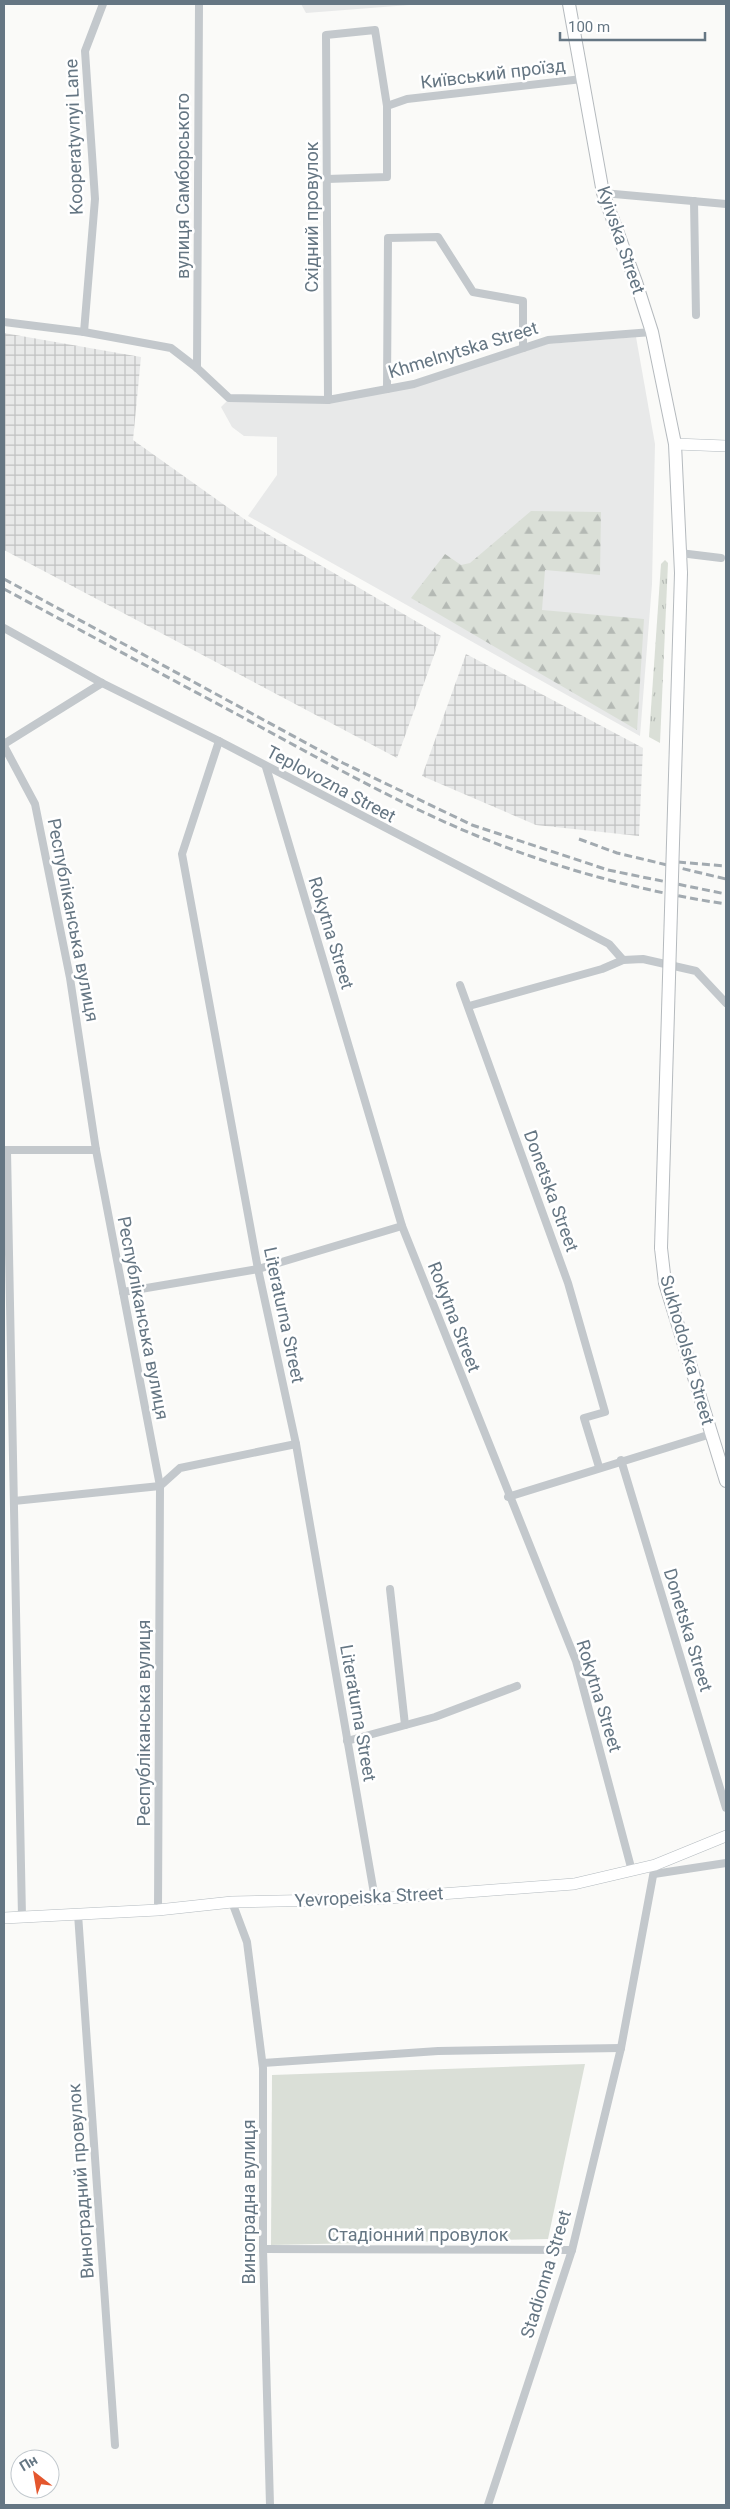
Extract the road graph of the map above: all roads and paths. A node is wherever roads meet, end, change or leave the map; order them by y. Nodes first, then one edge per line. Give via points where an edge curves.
1 (102, 4) edge
2 (199, 4) edge
3 (569, 4) edge
4 (582, 79) junction
5 (387, 106) junction
6 (327, 179) junction
7 (603, 193) junction
8 (694, 201) junction
9 (726, 204) edge
10 (696, 315) dead end
11 (4, 322) edge
12 (84, 332) junction
13 (652, 332) junction
14 (523, 348) junction
15 (197, 368) junction
16 (387, 389) junction
17 (328, 400) junction
18 (675, 444) junction
19 (726, 446) edge
20 (680, 553) junction
21 (721, 558) dead end
22 (681, 573) joint
23 (4, 628) edge
24 (102, 683) junction
25 (220, 741) junction
26 (4, 745) edge
27 (266, 767) junction
28 (623, 960) junction
29 (460, 985) dead end
30 (726, 1003) edge
31 (469, 1006) junction
32 (5, 1150) edge
33 (96, 1150) junction
34 (402, 1226) junction
35 (258, 1269) junction
36 (123, 1292) junction
37 (710, 1434) junction
38 (296, 1444) junction
39 (620, 1460) junction
40 (600, 1467) junction
41 (726, 1481) edge
42 (160, 1486) junction
43 (508, 1497) junction
44 (14, 1501) junction
45 (390, 1589) dead end
46 (517, 1686) dead end
47 (406, 1725) junction
48 (347, 1741) junction
49 (726, 1808) edge
50 (726, 1836) edge
51 (726, 1863) edge
52 (654, 1869) junction
53 (632, 1871) junction
54 (375, 1899) junction
55 (232, 1902) junction
56 (158, 1910) junction
57 (78, 1914) junction
58 (22, 1917) junction
59 (4, 1918) edge
60 (621, 2048) junction
61 (263, 2063) junction
62 (263, 2249) junction
63 (572, 2250) junction
64 (115, 2445) dead end
65 (270, 2505) edge
66 (488, 2505) edge

1 - 12 street, Kooperatyvnyi Lane via 85,51 95,200
2 - 15 street, вулиця Самборського
3 - 4 main road, Kyivska Street
4 - 5 street, Київський проїзд via 407,99
4 - 7 main road, Kyivska Street
5 - 6 street via 387,178
5 - 6 street, Східний провулок via 375,30 326,35
6 - 17 street, Східний провулок
7 - 8 street
7 - 13 main road, Kyivska Street
8 - 9 street
8 - 10 street
11 - 12 street, Khmelnytska Street
12 - 15 street, Khmelnytska Street via 171,348
13 - 14 street, Khmelnytska Street via 548,340
13 - 18 main road, Kyivska Street
14 - 16 street, Khmelnytska Street via 414,384
14 - 16 street via 523,301 473,292 438,237 388,238
15 - 17 street, Khmelnytska Street via 229,398
16 - 17 street, Khmelnytska Street
18 - 19 street
18 - 20 main road, Kyivska Street
20 - 21 street
20 - 22 main road, Kyivska Street
22 - 37 main road, Sukhodolska Street, bridge via 661,1248 665,1284
23 - 24 street, Teplovozna Street
24 - 25 street, Teplovozna Street
24 - 26 street
25 - 27 street, Teplovozna Street
25 - 35 street, Literaturna Street via 182,854
26 - 33 street, Республіканська вулиця via 36,804 70,978
27 - 28 street, Teplovozna Street via 609,944
27 - 34 street, Rokytna Street
28 - 30 street via 643,958 696,971
28 - 31 street via 602,969
29 - 31 street
31 - 40 street via 568,1283 598,1387 605,1412 584,1418
32 - 33 street
32 - 44 street
33 - 36 street, Республіканська вулиця
34 - 35 street
34 - 43 street, Rokytna Street
35 - 36 street
35 - 38 street, Literaturna Street
36 - 42 street, Республіканська вулиця
37 - 39 street
37 - 41 main road, Sukhodolska Street
38 - 42 street via 180,1468
38 - 48 street, Literaturna Street
39 - 40 street
39 - 49 street, Donetska Street
40 - 43 street
42 - 44 street
42 - 56 street, Республіканська вулиця
43 - 53 street, Rokytna Street via 576,1661
44 - 58 street
45 - 47 street
46 - 47 street
47 - 48 street
48 - 54 street, Literaturna Street
50 - 52 street, Yevropeiska Street
51 - 52 street
52 - 53 street, Yevropeiska Street
52 - 60 street, Stadionna Street
53 - 54 street, Yevropeiska Street via 574,1884
54 - 55 street, Yevropeiska Street
55 - 56 street, Yevropeiska Street
55 - 61 street, Виноградна вулиця via 247,1942
56 - 57 street, Yevropeiska Street
57 - 58 street, Yevropeiska Street
57 - 64 street, Виноградний провулок
58 - 59 street, Yevropeiska Street
60 - 61 street via 438,2051
60 - 63 street, Stadionna Street
61 - 62 street, Виноградна вулиця
62 - 63 street, Стадіонний провулок
62 - 65 street, Виноградна вулиця
63 - 66 street, Stadionna Street

